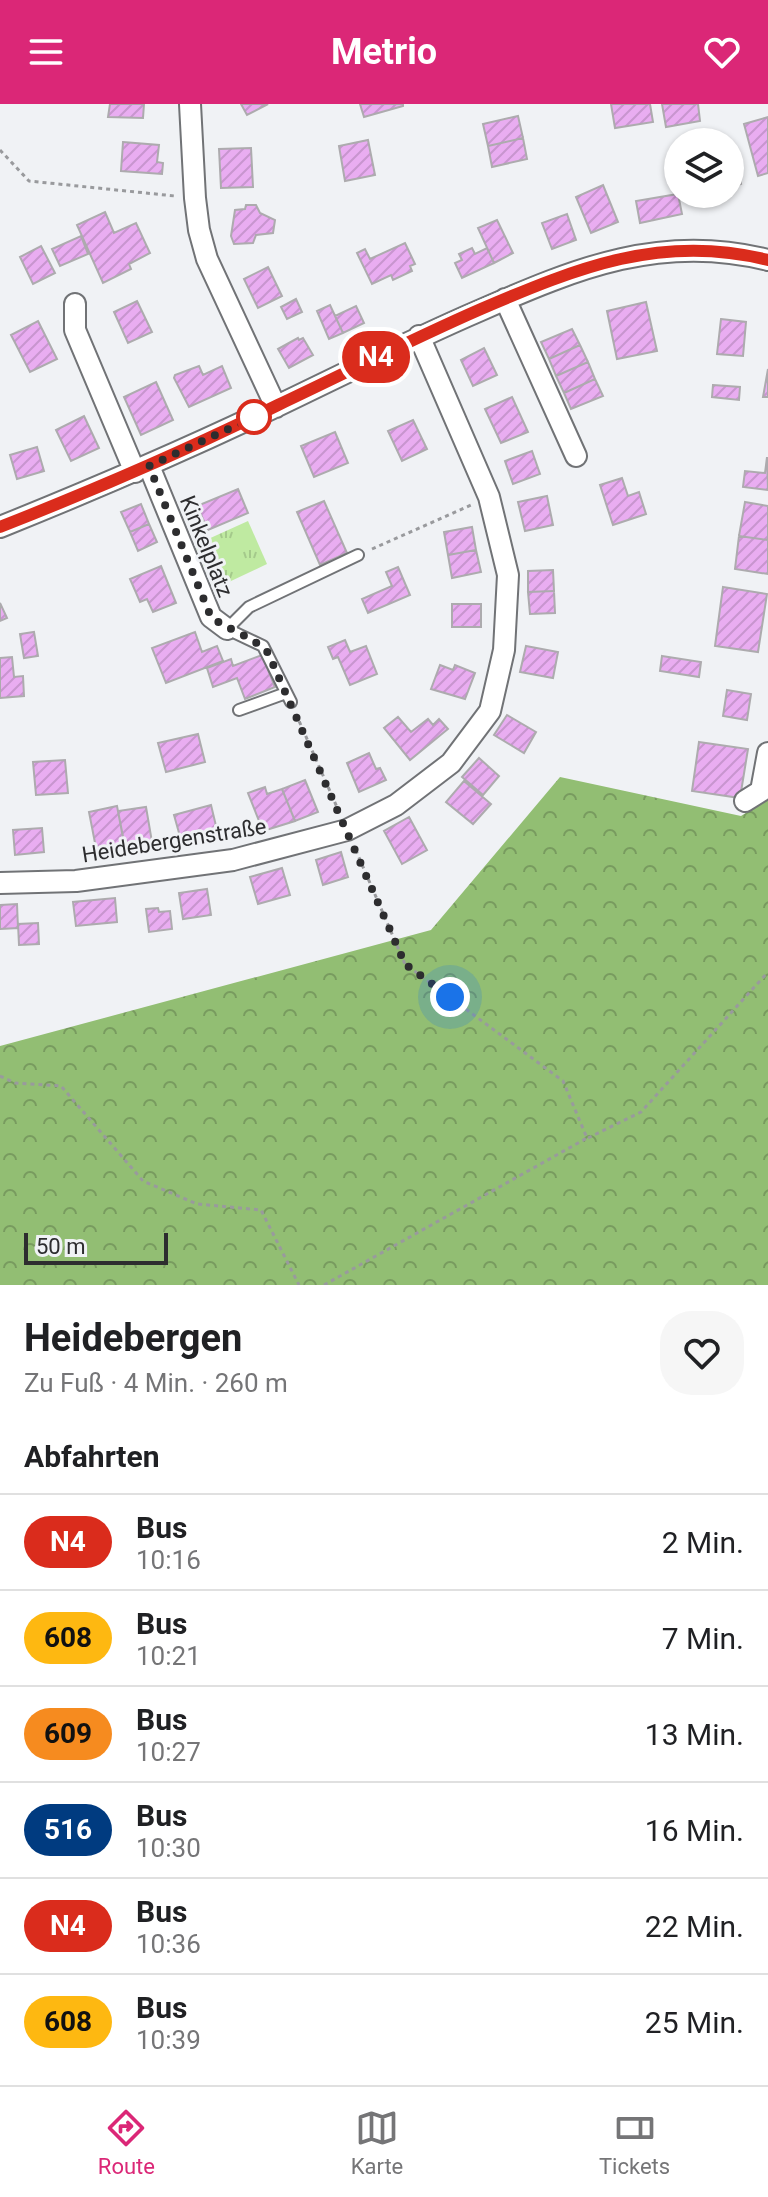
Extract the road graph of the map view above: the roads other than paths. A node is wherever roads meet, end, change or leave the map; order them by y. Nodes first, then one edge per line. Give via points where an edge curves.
1 (190, 104) edge
2 (768, 260) edge
3 (505, 299) junction
4 (75, 304) dead end
5 (419, 336) junction
6 (276, 407) junction
7 (576, 456) dead end
8 (142, 469) junction
9 (0, 527) edge
10 (358, 555) road end
11 (227, 629) junction
12 (239, 710) dead end
13 (768, 753) edge
14 (745, 801) dead end
15 (0, 883) edge

1 - 6 street via 195,198 207,259
2 - 3 street via 668,250 603,262
3 - 5 street
3 - 7 street
4 - 8 street, Kinkelplatz via 75,330
5 - 6 street
5 - 15 street, Heidebergenstraße via 489,497 508,575 504,650 490,711 451,763 396,805 347,830 233,860 76,881
6 - 8 street
8 - 9 street
8 - 11 street, Kinkelplatz via 211,617
10 - 11 lane, Kinkelplatz via 249,607
11 - 12 lane via 263,646 289,698
13 - 14 street via 761,791

